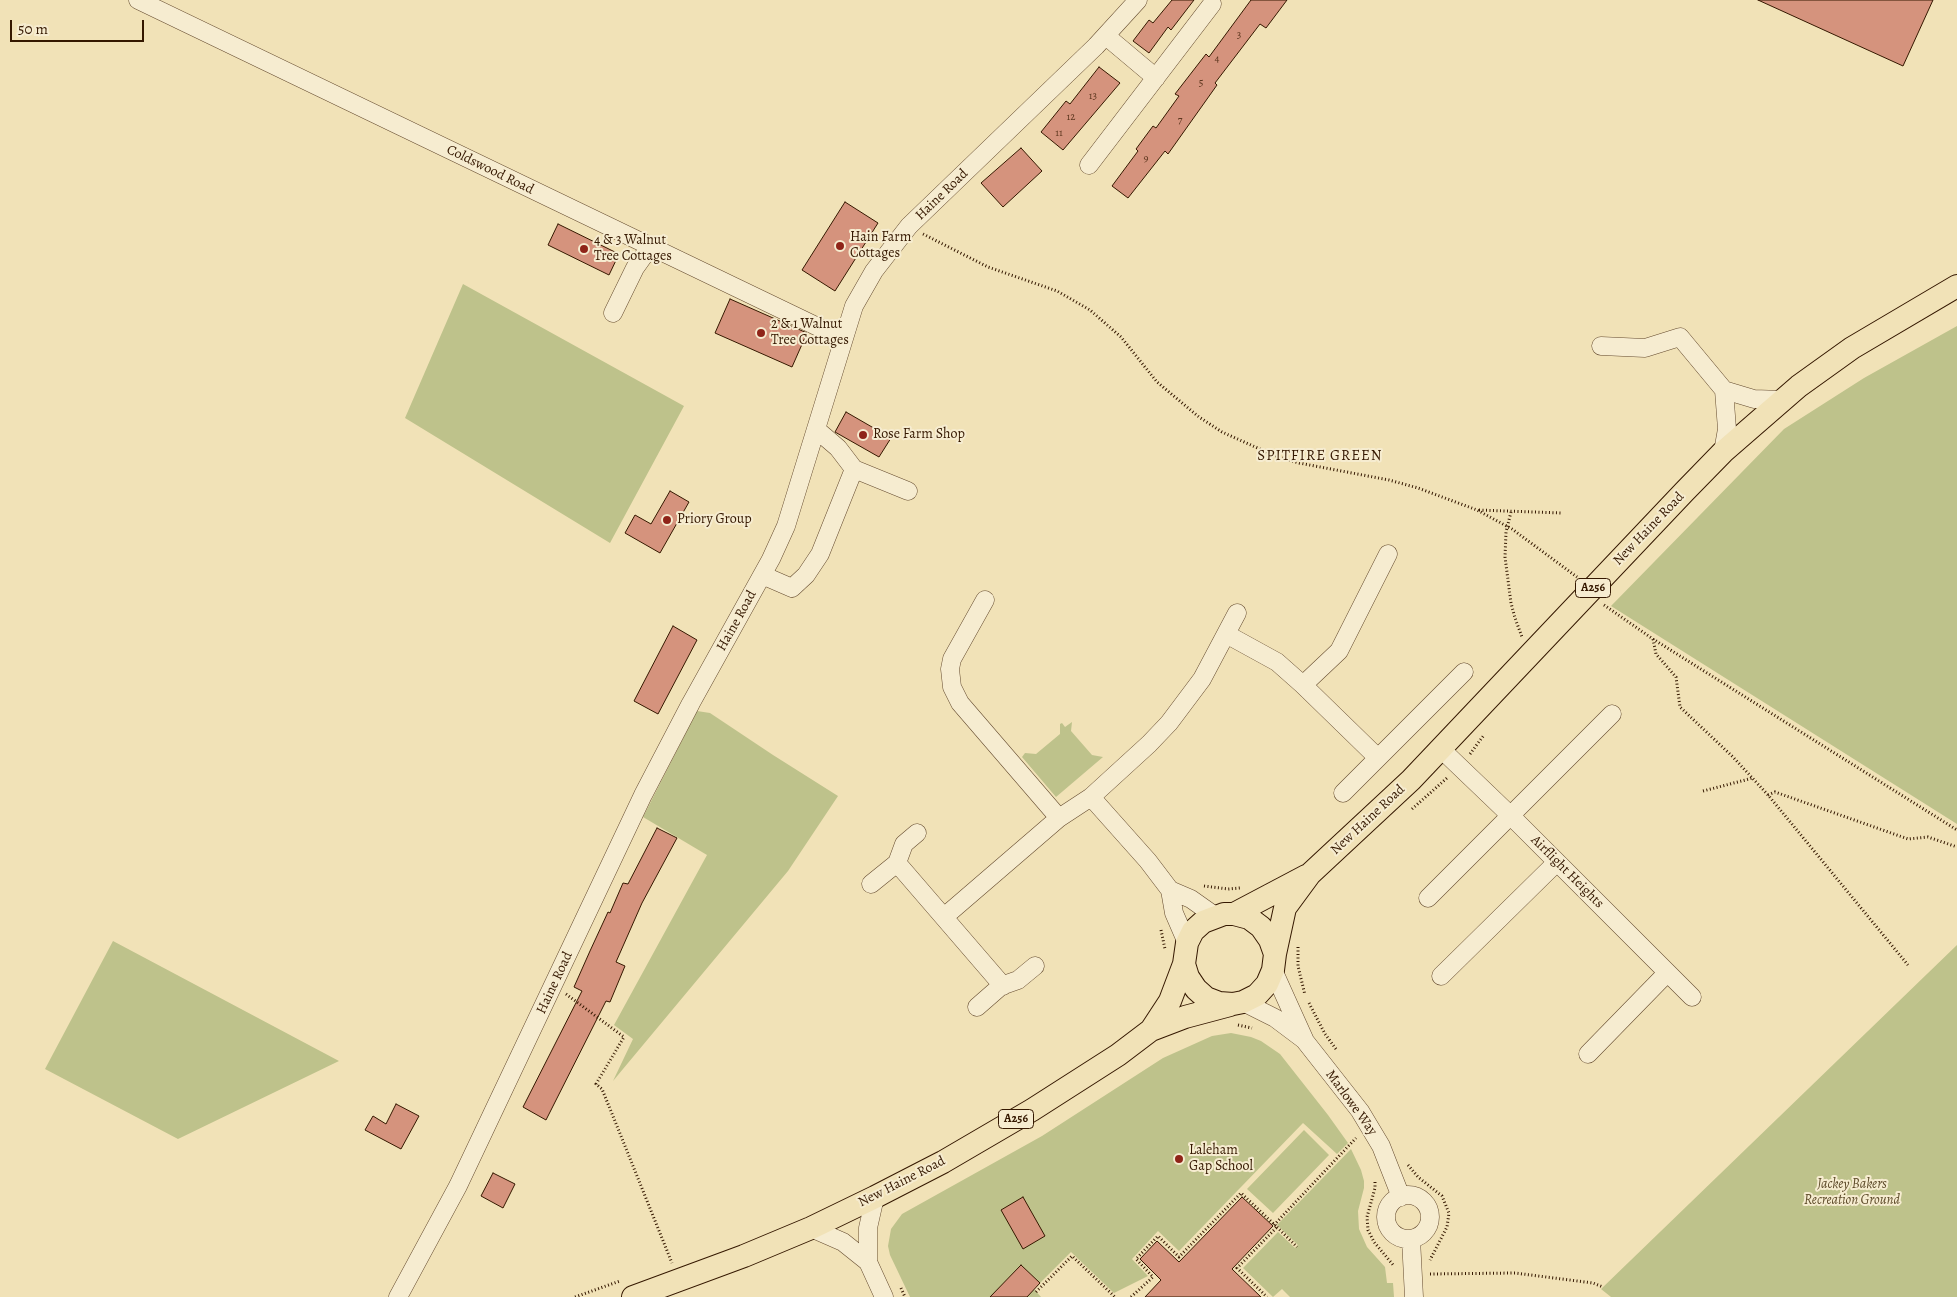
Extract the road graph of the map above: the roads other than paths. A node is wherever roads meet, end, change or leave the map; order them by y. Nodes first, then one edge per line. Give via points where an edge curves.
1 (138, 0) edge
2 (1138, 0) edge
3 (1212, 4) dead end
4 (1106, 36) junction
5 (1156, 78) junction
6 (1089, 165) dead end
7 (650, 247) junction
8 (1957, 286) edge
9 (613, 314) dead end
10 (843, 339) junction
11 (1601, 346) dead end
12 (1724, 390) junction
13 (1783, 400) junction
14 (817, 430) junction
15 (1723, 452) junction
16 (854, 469) junction
17 (908, 492) dead end
18 (1388, 554) dead end
19 (762, 575) junction
20 (985, 600) dead end
21 (1237, 613) dead end
22 (1226, 634) junction
23 (1464, 672) dead end
24 (1303, 685) junction
25 (1612, 714) dead end
26 (1440, 748) junction
27 (1378, 758) junction
28 (1343, 793) dead end
29 (1091, 797) junction
30 (1511, 816) junction
31 (1059, 818) junction
32 (917, 833) dead end
33 (1557, 862) junction
34 (897, 863) junction
35 (1310, 874) junction
36 (870, 884) dead end
37 (1170, 890) junction
38 (1428, 898) dead end
39 (1224, 915) junction
40 (944, 917) junction
41 (1179, 954) junction
42 (1274, 962) junction
43 (1035, 966) dead end
44 (1667, 973) junction
45 (1440, 976) dead end
46 (1003, 986) junction
47 (1692, 997) dead end
48 (977, 1007) dead end
49 (1236, 1010) junction
50 (1151, 1030) junction
51 (1306, 1041) junction
52 (1588, 1054) dead end
53 (875, 1197) junction
54 (1400, 1197) junction
55 (811, 1228) junction
56 (1410, 1239) junction
57 (868, 1262) junction
58 (630, 1288) edge
59 (398, 1297) edge
60 (884, 1297) edge
61 (1414, 1297) edge

1 - 7 street, Coldswood Road
2 - 4 street, Haine Road
3 - 5 street
4 - 5 street
4 - 10 street, Haine Road via 909,226 874,271 854,306
5 - 6 street
7 - 9 street via 634,268
7 - 10 street, Coldswood Road
8 - 13 main road, New Haine Road / A256 via 1852,348
10 - 14 street, Haine Road
11 - 12 street via 1645,348 1680,337
12 - 13 street via 1754,399
12 - 15 street via 1727,429
13 - 15 main road, New Haine Road / A256
14 - 16 street via 838,448
14 - 19 street, Haine Road via 786,526
15 - 26 main road, New Haine Road / A256
16 - 17 street
16 - 19 street via 820,554 806,575 792,588
18 - 24 street via 1339,651
19 - 59 street, Haine Road via 643,795 458,1186
20 - 31 street via 952,659 952,687 960,703
21 - 22 street
22 - 24 street via 1277,662
22 - 29 street via 1202,679 1169,723
23 - 27 street
24 - 27 street
25 - 30 street
26 - 30 street, Airflight Heights
26 - 35 main road, New Haine Road / A256 via 1411,780
27 - 28 street
29 - 31 street
29 - 37 street
30 - 33 street, Airflight Heights
30 - 38 street
31 - 40 street
32 - 34 street via 904,844
33 - 44 street, Airflight Heights
33 - 45 street
34 - 36 street
34 - 40 street
35 - 39 main road, New Haine Road / A256
35 - 42 main road, New Haine Road / A256 via 1285,908
37 - 39 street
37 - 41 street
39 - 41 main road, New Haine Road via 1203,922
39 - 42 main road via 1249,918 1262,927 1270,940
40 - 46 street
41 - 49 main road via 1196,989
41 - 50 main road, New Haine Road / A256 via 1170,1001
42 - 49 main road, New Haine Road via 1267,984
42 - 51 street, Marlowe Way
43 - 46 street via 1018,980
44 - 47 street, Airflight Heights
44 - 52 street
46 - 48 street
49 - 50 main road, New Haine Road / A256 via 1185,1017
49 - 51 street, Marlowe Way via 1275,1018
50 - 53 main road, New Haine Road / A256 via 1032,1110
51 - 54 street, Marlowe Way via 1360,1111 1381,1146
53 - 55 main road, New Haine Road / A256
53 - 57 street via 868,1228
54 - 56 street via 1389,1205 1387,1226 1396,1237
54 - 56 street via 1415,1196 1427,1206 1429,1213 1428,1227 1418,1237
55 - 57 street via 843,1242
55 - 58 main road, New Haine Road / A256 via 744,1256
56 - 61 street via 1420,1275
57 - 60 street

